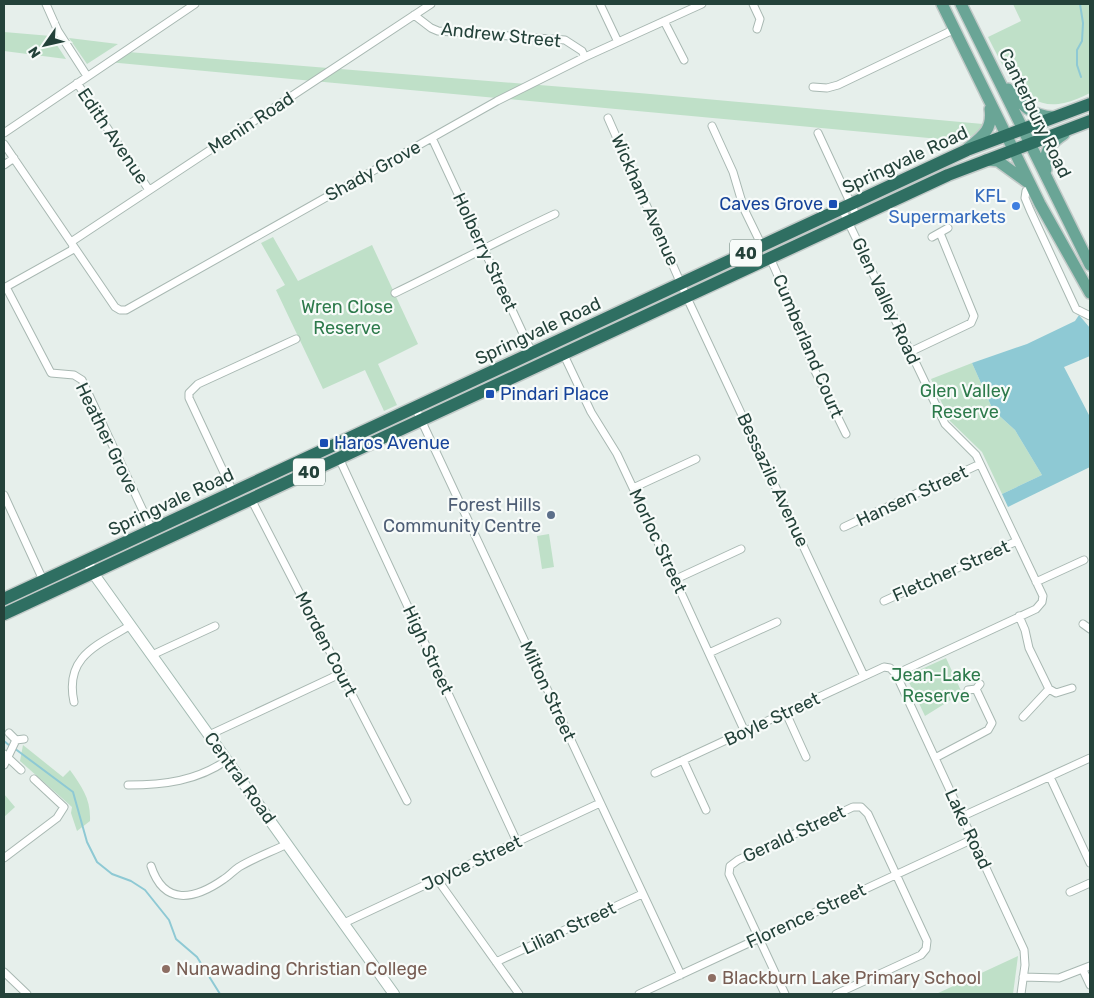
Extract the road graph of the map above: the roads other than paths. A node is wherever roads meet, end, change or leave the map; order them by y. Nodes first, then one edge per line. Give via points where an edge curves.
1 (46, 4) edge
2 (195, 4) edge
3 (431, 4) edge
4 (600, 4) edge
5 (702, 4) edge
6 (753, 4) edge
7 (942, 4) edge
8 (961, 4) edge
9 (414, 14) junction
10 (664, 21) junction
11 (757, 29) dead end
12 (955, 29) junction
13 (618, 42) junction
14 (585, 57) junction
15 (684, 60) dead end
16 (996, 74) junction
17 (86, 76) junction
18 (77, 83) junction
19 (813, 87) dead end
20 (989, 100) junction
21 (1090, 104) edge
22 (1053, 117) junction
23 (608, 118) dead end
24 (1084, 123) edge
25 (712, 126) dead end
26 (1022, 128) junction
27 (4, 133) edge
28 (818, 133) dead end
29 (1006, 134) junction
30 (432, 138) junction
31 (1030, 142) junction
32 (4, 144) edge
33 (1013, 149) junction
34 (967, 150) junction
35 (14, 158) junction
36 (985, 160) junction
37 (4, 165) edge
38 (1047, 178) junction
39 (1032, 187) junction
40 (149, 190) junction
41 (846, 206) junction
42 (555, 214) dead end
43 (852, 219) junction
44 (948, 228) dead end
45 (940, 233) junction
46 (932, 237) dead end
47 (72, 244) junction
48 (762, 246) junction
49 (484, 247) junction
50 (770, 258) junction
51 (1090, 265) edge
52 (682, 283) junction
53 (5, 288) edge
54 (395, 293) dead end
55 (1090, 293) edge
56 (687, 296) junction
57 (1090, 316) edge
58 (296, 339) dead end
59 (910, 352) junction
60 (532, 353) junction
61 (564, 354) junction
62 (538, 366) junction
63 (415, 407) junction
64 (421, 420) junction
65 (846, 434) dead end
66 (339, 458) junction
67 (696, 459) dead end
68 (980, 464) junction
69 (633, 488) junction
70 (239, 489) junction
71 (4, 495) edge
72 (245, 502) junction
73 (844, 527) dead end
74 (152, 530) junction
75 (1017, 541) junction
76 (741, 549) dead end
77 (87, 560) junction
78 (1084, 560) dead end
79 (93, 573) junction
80 (676, 579) junction
81 (44, 580) junction
82 (1036, 582) junction
83 (4, 599) edge
84 (884, 602) dead end
85 (1042, 602) joint
86 (4, 614) edge
87 (1019, 616) junction
88 (777, 622) dead end
89 (1083, 624) dead end
90 (130, 625) junction
91 (215, 626) dead end
92 (1090, 629) edge
93 (709, 653) junction
94 (152, 656) junction
95 (893, 671) junction
96 (342, 673) junction
97 (864, 676) junction
98 (974, 687) dead end
99 (1072, 688) dead end
100 (1049, 689) junction
101 (74, 702) dead end
102 (786, 713) junction
103 (1023, 716) dead end
104 (9, 732) dead end
105 (745, 732) junction
106 (209, 735) junction
107 (24, 739) dead end
108 (15, 745) junction
109 (806, 757) dead end
110 (935, 758) junction
111 (1090, 758) edge
112 (5, 759) edge
113 (227, 760) junction
114 (684, 760) junction
115 (22, 771) dead end
116 (655, 773) dead end
117 (1050, 777) junction
118 (34, 779) dead end
119 (128, 785) dead end
120 (407, 801) dead end
121 (600, 803) junction
122 (706, 810) dead end
123 (963, 816) junction
124 (973, 840) junction
125 (517, 842) junction
126 (287, 844) junction
127 (4, 858) edge
128 (1090, 864) edge
129 (151, 866) dead end
130 (896, 875) junction
131 (438, 879) junction
132 (1090, 883) edge
133 (1070, 892) dead end
134 (642, 894) junction
135 (344, 923) junction
136 (759, 938) junction
137 (496, 962) junction
138 (1090, 966) edge
139 (1083, 970) junction
140 (4, 972) edge
141 (681, 975) junction
142 (1023, 977) junction
143 (1090, 985) edge
144 (27, 994) edge
145 (394, 994) edge
146 (519, 994) edge
147 (639, 994) edge
148 (785, 994) edge
149 (836, 994) edge
150 (1021, 994) edge

1 - 17 street via 58,31
2 - 17 street
3 - 9 street, Menin Road
4 - 13 street
5 - 10 street, Shady Grove
6 - 11 street via 760,19
7 - 12 main road, Canterbury Road
8 - 16 main road, Canterbury Road
9 - 14 street, Andrew Street via 438,30 565,40 582,51
9 - 40 street, Menin Road
10 - 13 street, Shady Grove
10 - 15 street
12 - 19 street via 838,85
12 - 20 main road, Canterbury Road
13 - 14 street, Shady Grove
14 - 30 street, Shady Grove
16 - 22 main road via 1034,114
16 - 26 main road, Canterbury Road
17 - 18 street
18 - 27 street
18 - 40 street, Edith Avenue
20 - 29 main road, Canterbury Road
20 - 34 main road via 992,119 989,127
21 - 22 highway, Springvale Road / 40
22 - 26 highway, Springvale Road / 40
23 - 52 street, Wickham Avenue
24 - 31 highway, Springvale Road / 40
24 - 38 main road via 1050,145 1044,159
25 - 48 street
26 - 29 highway, Springvale Road / 40
26 - 31 main road, Canterbury Road
28 - 41 street
29 - 33 main road, Canterbury Road
29 - 34 highway, Springvale Road / 40
30 - 47 street, Shady Grove via 126,310 115,307
30 - 49 street, Holberry Street
31 - 33 highway, Springvale Road / 40
31 - 38 main road, Canterbury Road
32 - 35 street, Shady Grove
33 - 36 highway, Springvale Road / 40
33 - 39 main road, Canterbury Road
34 - 41 highway, Springvale Road / 40
35 - 37 street
35 - 47 street, Shady Grove
36 - 39 main road via 998,160
36 - 43 highway, Springvale Road / 40
38 - 51 main road, Canterbury Road
39 - 55 main road, Canterbury Road
39 - 57 street, Canterbury Road via 1026,191 1025,198 1030,210 1076,309
40 - 47 street, Menin Road
41 - 43 street, Glen Valley Road
41 - 48 highway, Springvale Road / 40
42 - 49 street
43 - 50 highway, Springvale Road / 40
43 - 59 street, Glen Valley Road
44 - 45 street
45 - 46 street
45 - 59 street via 974,316 971,323
47 - 53 street, Menin Road via 72,250
48 - 52 highway, Springvale Road / 40
49 - 54 street via 471,257
49 - 60 street, Holberry Street
50 - 56 highway, Springvale Road / 40
50 - 65 street, Cumberland Court via 815,371
52 - 56 street, Bessazile Avenue
52 - 60 highway, Springvale Road / 40
53 - 74 street, Heather Grove via 51,373 74,375 82,380
56 - 61 highway, Springvale Road / 40
56 - 97 street, Bessazile Avenue
58 - 70 street via 198,384 189,393
59 - 68 street, Glen Valley Road via 945,424 976,455
60 - 62 street, Holberry Street
60 - 63 highway, Springvale Road / 40
61 - 62 highway, Springvale Road / 40
61 - 69 street, Morloc Street via 591,412
62 - 64 highway, Springvale Road / 40
63 - 64 street, Milton Street
63 - 70 highway, Springvale Road / 40
64 - 66 highway, Springvale Road / 40
64 - 121 street, Milton Street
66 - 72 highway, Springvale Road / 40
66 - 125 street, High Street
67 - 69 street
68 - 73 street, Hansen Street
68 - 75 street, Glen Valley Road
69 - 80 street, Morloc Street
70 - 72 street, Morden Court
70 - 72 street
70 - 74 highway, Springvale Road / 40
71 - 81 street
72 - 79 highway, Springvale Road / 40
72 - 96 street, Morden Court
74 - 77 highway, Springvale Road / 40
75 - 82 street, Glen Valley Road
75 - 84 street, Fletcher Street
76 - 80 street
77 - 79 street, Central Road
77 - 81 highway, Springvale Road / 40
78 - 82 street
79 - 86 highway, Springvale Road / 40
79 - 90 street, Central Road
80 - 93 street, Morloc Street
81 - 83 highway, Springvale Road / 40
82 - 85 street, Glen Valley Road via 1043,596
85 - 87 street, Boyle Street via 1036,609
87 - 95 street, Boyle Street
87 - 100 street via 1029,648
88 - 93 street
89 - 92 street
90 - 94 street, Central Road
90 - 101 street via 99,642 81,660 70,686
91 - 94 street
93 - 105 street, Morloc Street
94 - 106 street, Central Road
95 - 97 street, Boyle Street via 884,667
95 - 110 street, Lake Road
96 - 106 street
96 - 120 street, Morden Court
97 - 102 street, Boyle Street
98 - 110 street via 992,723 988,730
99 - 100 street via 1056,693
100 - 103 street
102 - 105 street, Boyle Street
102 - 109 street
104 - 108 street
105 - 114 street, Boyle Street
106 - 113 street, Central Road
107 - 108 street
108 - 112 street
110 - 123 street, Lake Road
111 - 117 street
112 - 115 street
113 - 119 street via 178,782
113 - 126 street, Central Road
114 - 116 street, Boyle Street
114 - 122 street
117 - 123 street
117 - 128 street
118 - 127 street via 67,809
121 - 125 street, Joyce Street
121 - 134 street, Milton Street
123 - 124 street, Lake Road
124 - 130 street, Florence Street
124 - 142 street, Lake Road via 1024,950 1026,965
125 - 131 street, Joyce Street
126 - 129 street via 188,896 176,896 164,889
126 - 135 street, Central Road
130 - 136 street, Florence Street
130 - 136 street, Gerald Street via 868,814 860,807 853,807 755,852 730,866 729,874
130 - 149 street via 927,941 926,949 921,955
131 - 135 street, Joyce Street
131 - 137 street
132 - 133 street
134 - 137 street, Lilian Street
134 - 141 street, Milton Street
135 - 145 street, Central Road
136 - 141 street, Florence Street
136 - 148 street
137 - 146 street
138 - 139 street
139 - 142 street via 1059,978
139 - 143 street
140 - 144 street
141 - 147 street, Florence Street
142 - 150 street, Lake Road

